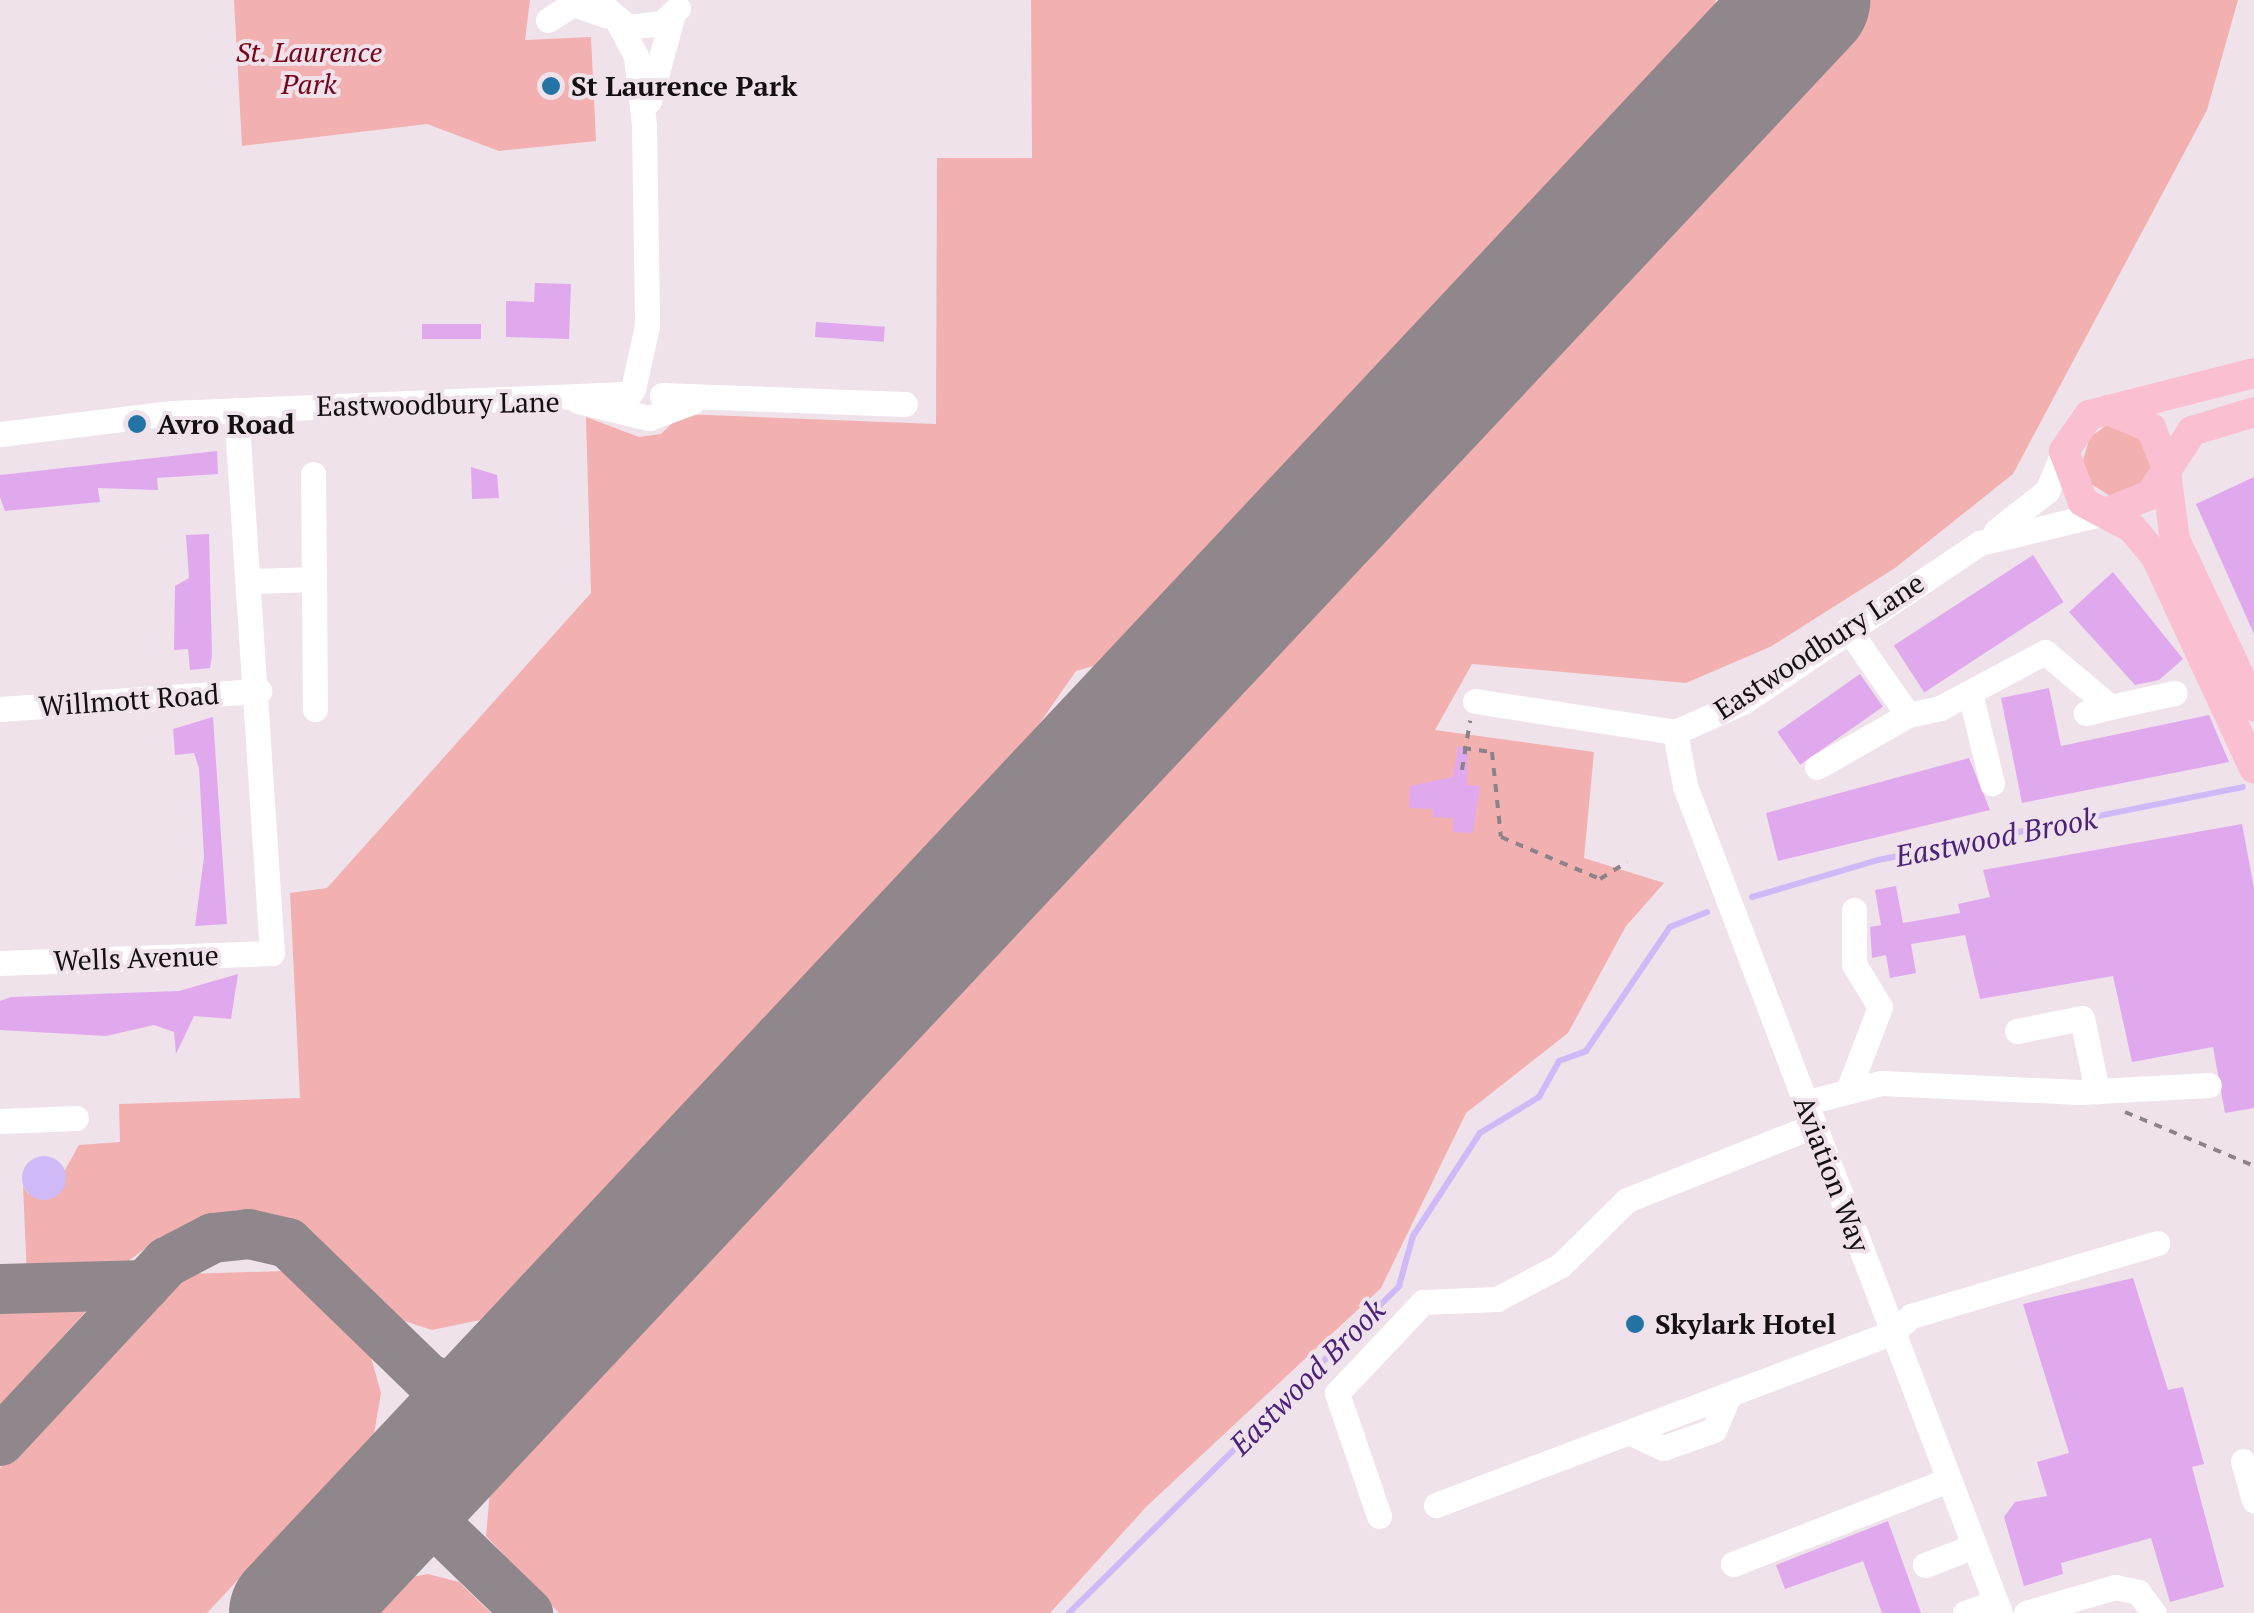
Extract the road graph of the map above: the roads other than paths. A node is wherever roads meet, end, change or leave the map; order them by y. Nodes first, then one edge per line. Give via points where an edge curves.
1 (680, 5) edge
2 (607, 13) edge
3 (548, 20) edge
4 (644, 125) junction
5 (2254, 373) edge
6 (645, 399) junction
7 (906, 404) dead end
8 (236, 410) junction
9 (2098, 411) junction
10 (2254, 412) edge
11 (0, 434) edge
12 (2064, 451) junction
13 (2166, 470) junction
14 (313, 474) dead end
15 (2106, 513) junction
16 (1980, 543) junction
17 (314, 579) junction
18 (250, 580) junction
19 (1848, 630) junction
20 (259, 690) junction
21 (1970, 693) junction
22 (2176, 694) dead end
23 (1475, 702) road end
24 (2254, 706) edge
25 (0, 709) edge
26 (315, 709) dead end
27 (1908, 715) junction
28 (1676, 732) junction
29 (1817, 767) dead end
30 (2254, 768) edge
31 (1992, 783) dead end
32 (1854, 910) dead end
33 (0, 964) edge
34 (2017, 1030) dead end
35 (2209, 1085) dead end
36 (1850, 1088) junction
37 (2097, 1091) junction
38 (1808, 1115) junction
39 (76, 1118) dead end
40 (0, 1122) edge
41 (2157, 1243) dead end
42 (1892, 1332) junction
43 (2243, 1461) dead end
44 (1949, 1480) junction
45 (2253, 1494) edge
46 (1436, 1505) dead end
47 (1379, 1516) dead end
48 (1974, 1546) junction
49 (1733, 1564) dead end
50 (1925, 1565) dead end
51 (1998, 1607) edge
52 (1965, 1613) edge
53 (2026, 1613) edge
54 (2154, 1613) edge

1 - 2 street via 644,28
1 - 4 street
2 - 3 street via 573,4
2 - 4 street via 636,56
4 - 6 street
5 - 9 main road
6 - 7 street, Eastwoodbury Lane
6 - 8 street, Eastwoodbury Lane
8 - 11 street, Eastwoodbury Lane
8 - 18 street
9 - 12 main road, Eastwoodbury Lane via 2074,426
9 - 13 main road via 2140,418 2160,440
10 - 13 main road, Eastwoodbury Lane via 2192,430
12 - 15 main road via 2074,490
12 - 16 street, Eastwoodbury Lane via 2047,491
13 - 15 main road, Eastwoodbury Lane via 2139,502
13 - 24 main road via 2175,540
14 - 17 street
15 - 16 street, Eastwoodbury Lane
15 - 30 main road via 2156,555
16 - 19 street, Eastwoodbury Lane
17 - 18 street
17 - 26 street
18 - 20 street
19 - 27 street
19 - 28 street, Eastwoodbury Lane via 1743,702
20 - 25 street, Willmott Road
20 - 33 street, Wells Avenue via 272,953
21 - 22 street via 2045,652 2098,710
21 - 27 street
21 - 31 street
23 - 28 street
27 - 29 street
28 - 38 street, Aviation Way via 1685,786
32 - 36 street via 1854,964 1880,1007
34 - 37 street via 2082,1018
35 - 37 street
36 - 37 street
36 - 38 street
38 - 42 street, Aviation Way
38 - 47 street via 1627,1200 1561,1266 1497,1299 1423,1302 1338,1392
39 - 40 street
41 - 42 street via 1911,1316
42 - 44 street, Aviation Way
42 - 46 street via 1728,1397 1647,1418 1633,1434
43 - 45 street
44 - 48 street, Aviation Way
44 - 49 street
48 - 50 street
48 - 51 street, Aviation Way
51 - 52 street
53 - 54 street via 2116,1587 2138,1592

